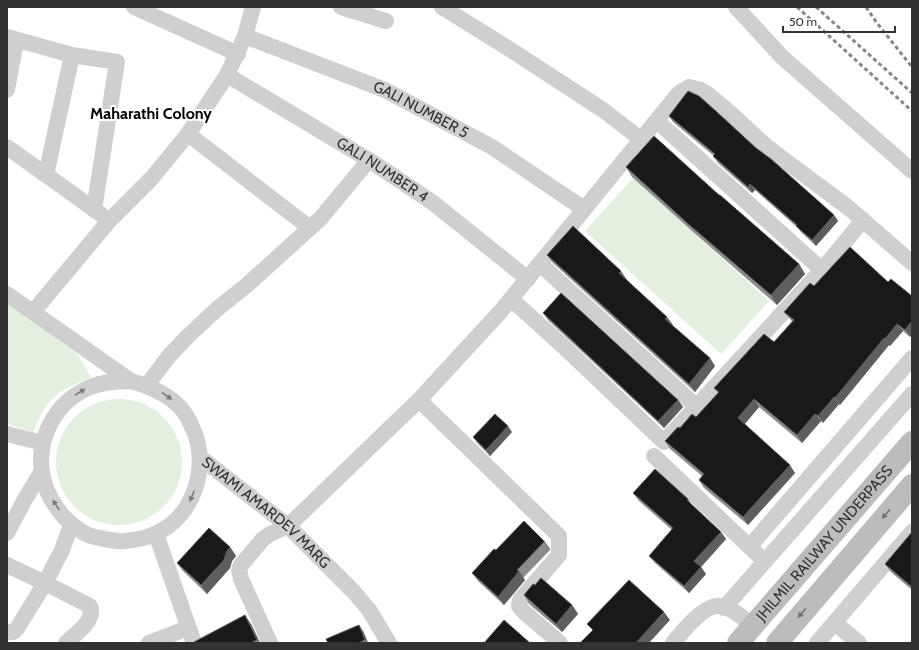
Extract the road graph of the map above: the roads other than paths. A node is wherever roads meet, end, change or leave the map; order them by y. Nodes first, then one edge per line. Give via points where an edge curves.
1 (134, 7) edge
2 (253, 7) edge
3 (341, 7) edge
4 (442, 7) edge
5 (736, 7) edge
6 (386, 21) dead end
7 (245, 36) junction
8 (11, 39) edge
9 (238, 54) junction
10 (72, 55) junction
11 (227, 75) junction
12 (7, 90) edge
13 (657, 121) junction
14 (188, 134) junction
15 (642, 140) junction
16 (7, 147) edge
17 (370, 160) junction
18 (912, 171) edge
19 (46, 175) junction
20 (584, 209) junction
21 (94, 210) junction
22 (862, 220) junction
23 (109, 221) junction
24 (310, 228) junction
25 (912, 263) edge
26 (540, 264) junction
27 (822, 270) junction
28 (528, 279) junction
29 (7, 294) edge
30 (511, 299) junction
31 (33, 312) junction
32 (912, 358) edge
33 (131, 381) junction
34 (146, 385) junction
35 (912, 394) edge
36 (419, 400) junction
37 (696, 406) junction
38 (7, 434) edge
39 (912, 442) edge
40 (43, 443) junction
41 (654, 456) dead end
42 (201, 458) junction
43 (42, 471) junction
44 (912, 485) edge
45 (71, 525) junction
46 (288, 526) junction
47 (912, 532) edge
48 (7, 533) edge
49 (156, 534) junction
50 (750, 546) junction
51 (766, 562) junction
52 (7, 565) edge
53 (45, 583) junction
54 (724, 608) junction
55 (835, 623) junction
56 (753, 626) junction
57 (7, 632) edge
58 (191, 636) edge
59 (66, 643) edge
60 (149, 643) edge
61 (270, 643) edge
62 (389, 643) edge
63 (560, 643) edge
64 (673, 643) edge
65 (738, 643) edge
66 (777, 643) edge
67 (817, 643) edge
68 (859, 643) edge

1 - 9 street
2 - 7 street
3 - 6 street
4 - 15 street via 603,110
5 - 18 street via 782,57
7 - 9 street
7 - 20 street, GALI NUMBER 5 via 385,90 492,147
8 - 10 street
8 - 12 street
9 - 11 street
10 - 19 street
10 - 21 street via 118,62
11 - 14 street
11 - 17 street, GALI NUMBER 4
13 - 15 street
13 - 22 street via 679,93 689,87 701,90 767,147
13 - 27 street
14 - 23 street via 151,179
14 - 24 street
15 - 20 street
16 - 19 street
17 - 24 street
17 - 28 street, GALI NUMBER 4 via 432,202
19 - 21 street
20 - 26 street
21 - 23 street
22 - 25 street
22 - 27 street
23 - 31 street
24 - 34 street via 187,336
26 - 28 street
26 - 37 street
27 - 37 street
28 - 30 street
29 - 31 street, SWAMI AMARDEV MARG
30 - 36 street
30 - 37 street via 664,442
31 - 33 street, SWAMI AMARDEV MARG
32 - 50 street
33 - 34 street, SWAMI AMARDEV MARG
40 -> 33 street via 50,424 61,407 72,397 102,383
34 -> 42 street, SWAMI AMARDEV MARG via 174,401 189,420 197,436
35 - 51 street
36 - 46 street
36 - 63 street via 560,536 559,555 520,600 519,606
38 - 40 street
39 - 56 main road, JHILMIL RAILWAY UNDERPASS
40 - 43 street
41 - 50 street
42 - 46 street, SWAMI AMARDEV MARG
42 -> 49 street via 199,477 189,503 177,518
45 -> 43 street via 55,506 44,484
43 - 48 street
44 -> 66 main road, JHILMIL RAILWAY UNDERPASS
45 - 49 street via 93,537 124,541
45 - 53 street via 62,550
46 - 61 street via 263,539 239,570
46 - 62 street, SWAMI AMARDEV MARG via 354,592 369,610
47 - 55 street
49 - 58 street
50 - 51 street
51 - 54 street
52 - 53 street
53 - 57 street via 15,631
53 - 59 street via 90,606 92,611 85,625
54 - 56 street
54 - 64 street via 711,608 698,616
55 - 67 street
55 - 68 street
56 - 65 main road, JHILMIL RAILWAY UNDERPASS
58 - 60 street

